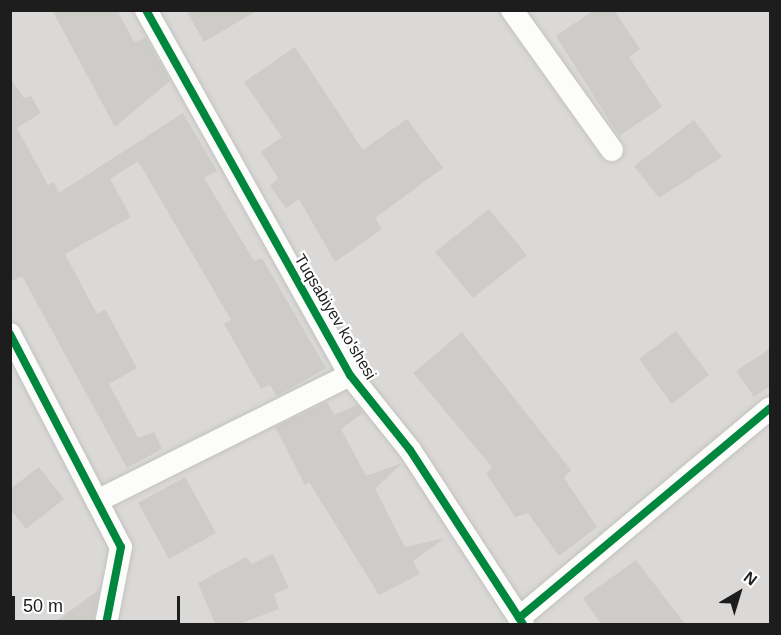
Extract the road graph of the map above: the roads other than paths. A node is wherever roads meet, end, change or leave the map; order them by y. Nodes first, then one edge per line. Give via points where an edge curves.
1 (146, 10) edge
2 (519, 13) edge
3 (612, 150) dead end
4 (10, 334) edge
5 (350, 375) junction
6 (771, 408) edge
7 (97, 501) junction
8 (521, 621) edge
9 (106, 624) edge

1 - 5 street, Tuqsabiyev ko'shesi
2 - 3 street
4 - 7 street
5 - 7 street
5 - 8 street, Tuqsabiyev ko'shesi via 410,450
6 - 8 street
7 - 9 street via 121,547

